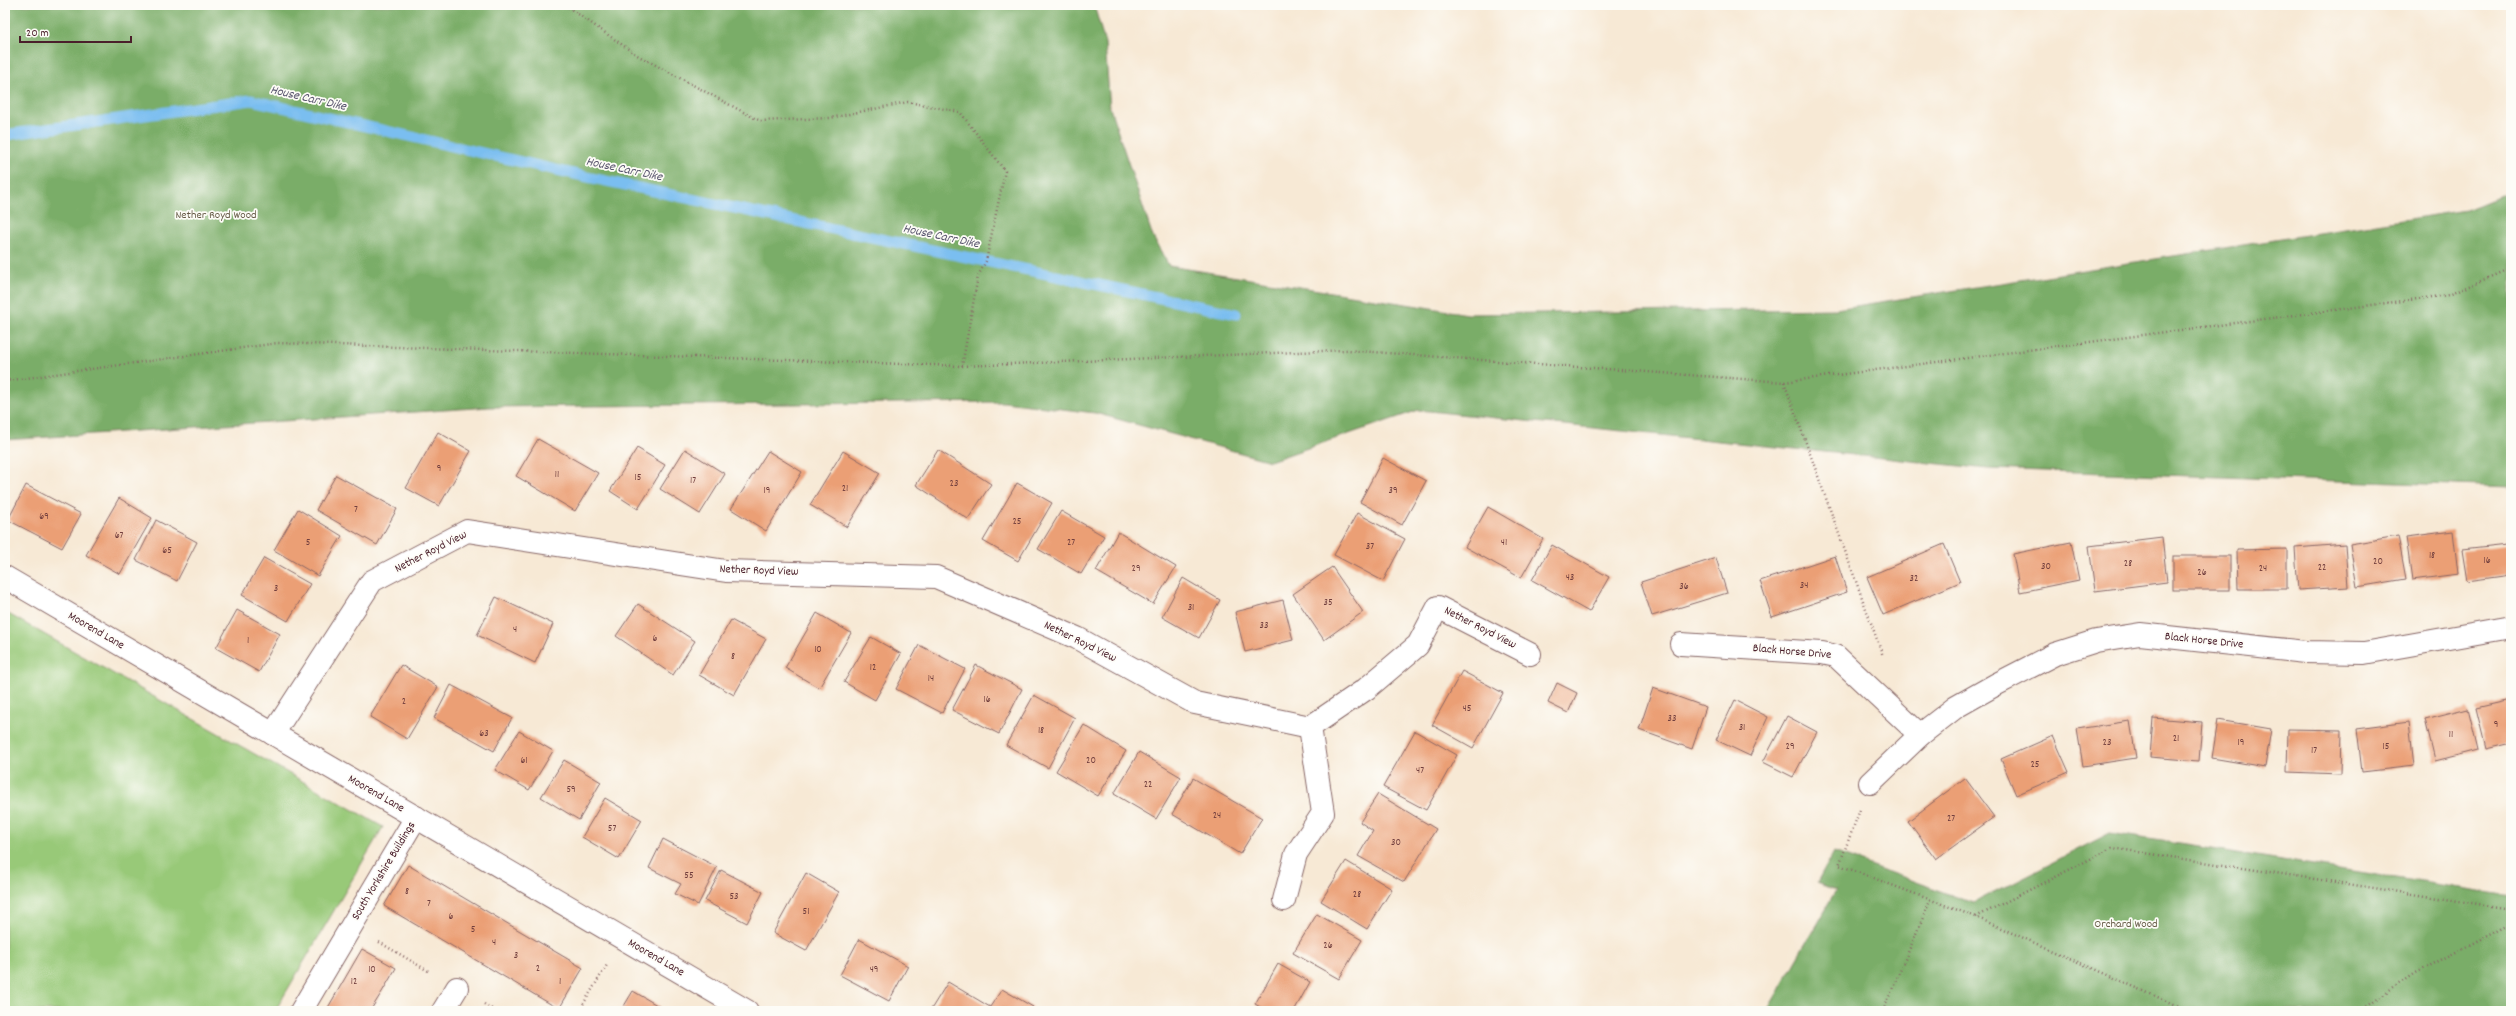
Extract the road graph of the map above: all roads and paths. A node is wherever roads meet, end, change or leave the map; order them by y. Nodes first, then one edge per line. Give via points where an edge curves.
1 (565, 5) edge
2 (2511, 268) edge
3 (962, 366) junction
4 (5, 381) edge
5 (1784, 382) junction
6 (5, 577) edge
7 (2511, 627) edge
8 (1681, 644) dead end
9 (1530, 654) dead end
10 (1885, 663) dead end
11 (1310, 727) junction
12 (273, 734) junction
13 (1920, 735) junction
14 (1870, 783) joint
15 (416, 817) junction
16 (1284, 900) dead end
17 (1930, 901) junction
18 (2511, 909) edge
19 (1976, 917) junction
20 (2511, 923) edge
21 (352, 926) junction
22 (623, 938) junction
23 (457, 988) junction
24 (301, 1011) edge
25 (443, 1011) edge
26 (495, 1011) edge
27 (579, 1011) edge
28 (747, 1011) edge
29 (1883, 1011) edge
30 (2189, 1011) edge
31 (2360, 1011) edge

1 - 3 path via 637,54 760,121 830,118 908,102 960,112 1005,171 986,261 978,276
2 - 5 path via 2448,295
3 - 4 path via 278,343
3 - 5 path via 1346,350
5 - 10 path
6 - 12 street, Moorend Lane
7 - 13 street, Black Horse Drive via 2364,653 2305,652 2140,634 2096,641 2055,654 1995,684 1956,707
8 - 13 street, Black Horse Drive via 1836,656
9 - 11 street, Nether Royd View via 1438,607 1418,645 1366,689
11 - 12 street, Nether Royd View via 1195,703 1077,638 936,577 726,572 467,531 372,582
11 - 16 street via 1323,813 1296,854
12 - 15 street, Moorend Lane
13 - 14 street, Black Horse Drive
14 - 17 path via 1839,865
15 - 21 street, South Yorkshire Buildings
15 - 22 street, Moorend Lane
17 - 19 path
17 - 29 path
18 - 19 path via 2112,848
19 - 30 path
20 - 31 path via 2416,973
21 - 23 path, South Yorkshire Buildings
21 - 24 street, South Yorkshire Buildings
22 - 27 path
22 - 28 street, Moorend Lane
23 - 25 street
23 - 26 path, South Yorkshire Buildings

